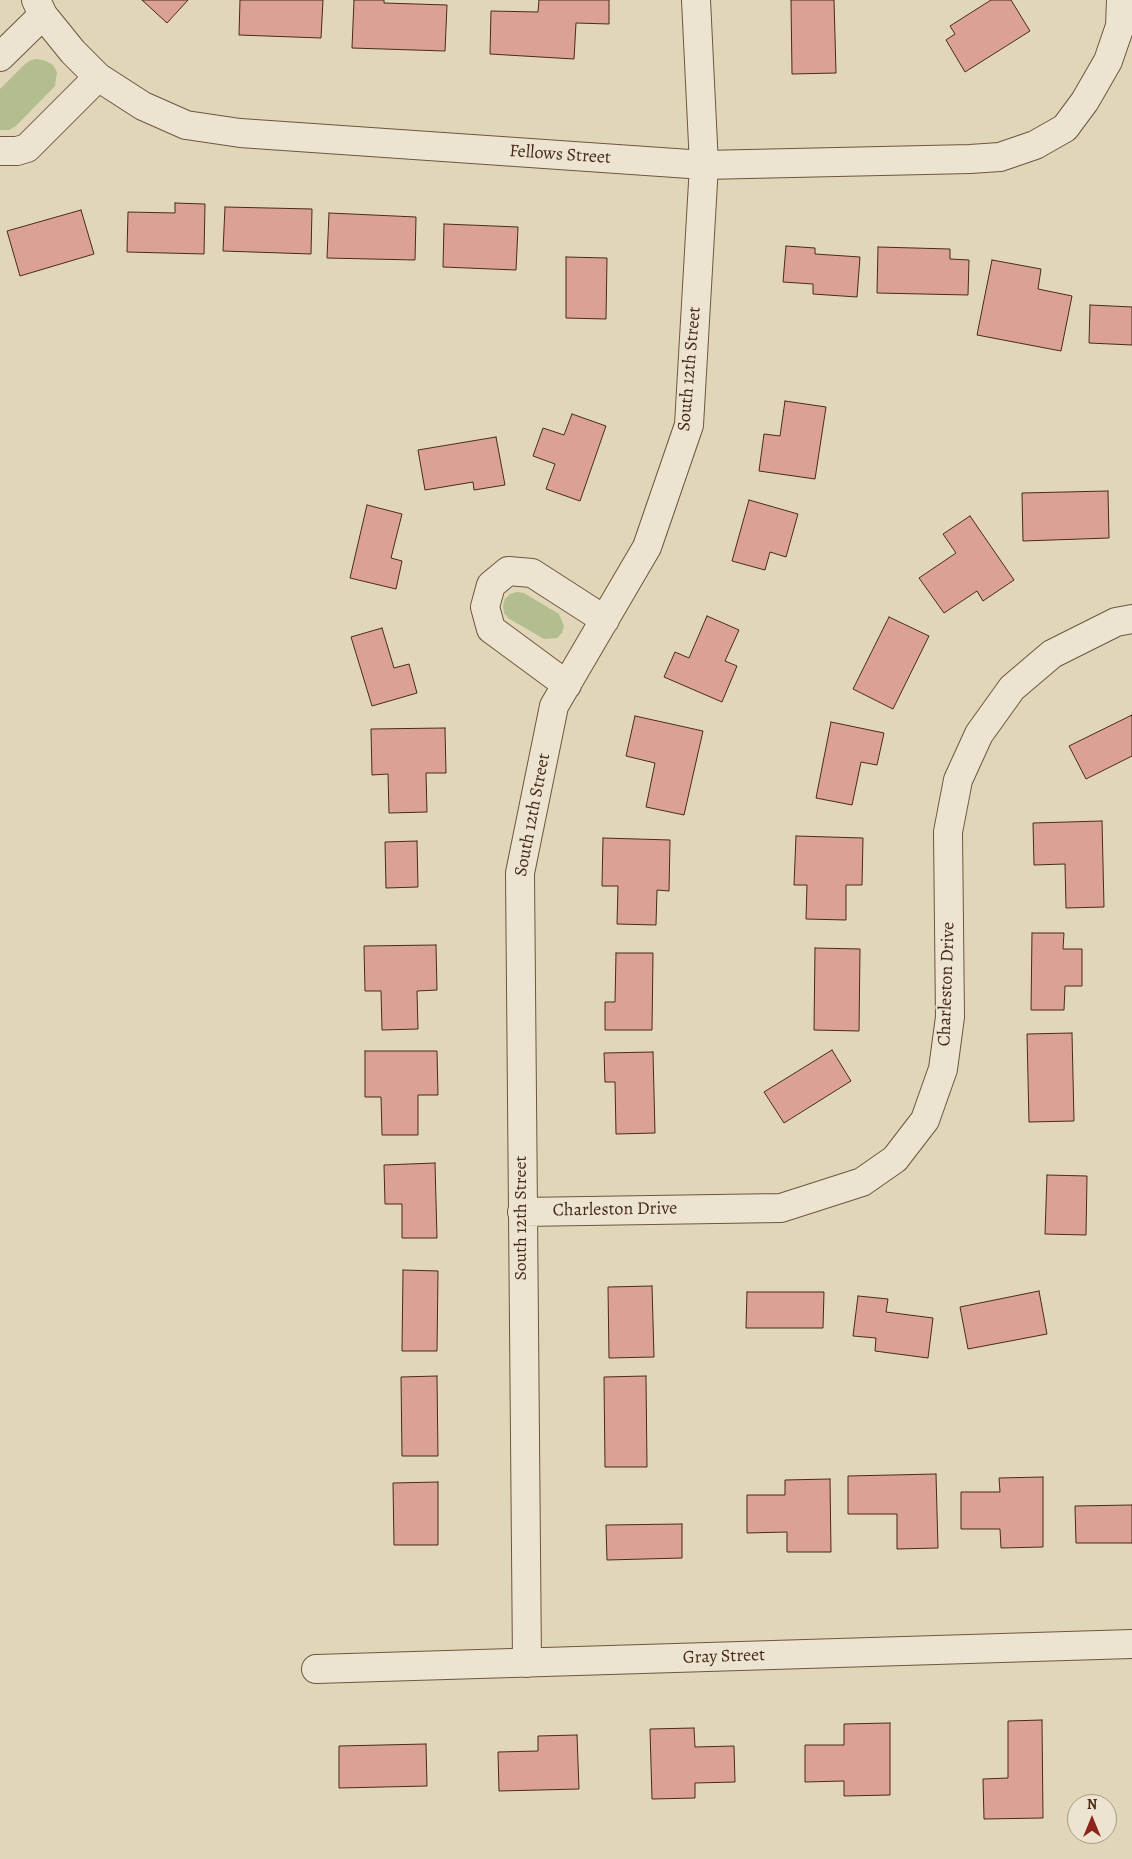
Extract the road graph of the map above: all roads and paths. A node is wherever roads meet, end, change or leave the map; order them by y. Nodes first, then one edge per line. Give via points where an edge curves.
1 (696, 0) edge
2 (1121, 0) edge
3 (40, 7) edge
4 (0, 57) edge
5 (98, 78) junction
6 (0, 150) edge
7 (704, 165) junction
8 (1132, 619) edge
9 (605, 620) junction
10 (567, 685) junction
11 (522, 1212) junction
12 (1132, 1644) edge
13 (527, 1663) junction
14 (316, 1668) dead end

1 - 7 street, South 12th Street
2 - 7 street, Fellows Street via 1120,26 1108,61 1065,128 1035,145 1000,157
3 - 4 street
3 - 5 street, Fellows Street via 73,52
5 - 6 street via 27,148
5 - 7 street, Fellows Street via 143,106 186,125 240,133
7 - 9 street, South 12th Street via 689,425 647,547
8 - 11 street, Charleston Drive via 1116,622 1052,654 1012,688 979,734 958,780 948,832 950,1017 943,1069 925,1120 896,1159 862,1182 781,1208
9 - 10 street, South 12th Street
9 - 10 street via 532,573 508,571 492,585 485,607 492,628
10 - 11 street, South 12th Street via 554,706 520,873
11 - 13 street, South 12th Street
12 - 13 street, Gray Street
13 - 14 street, Gray Street

